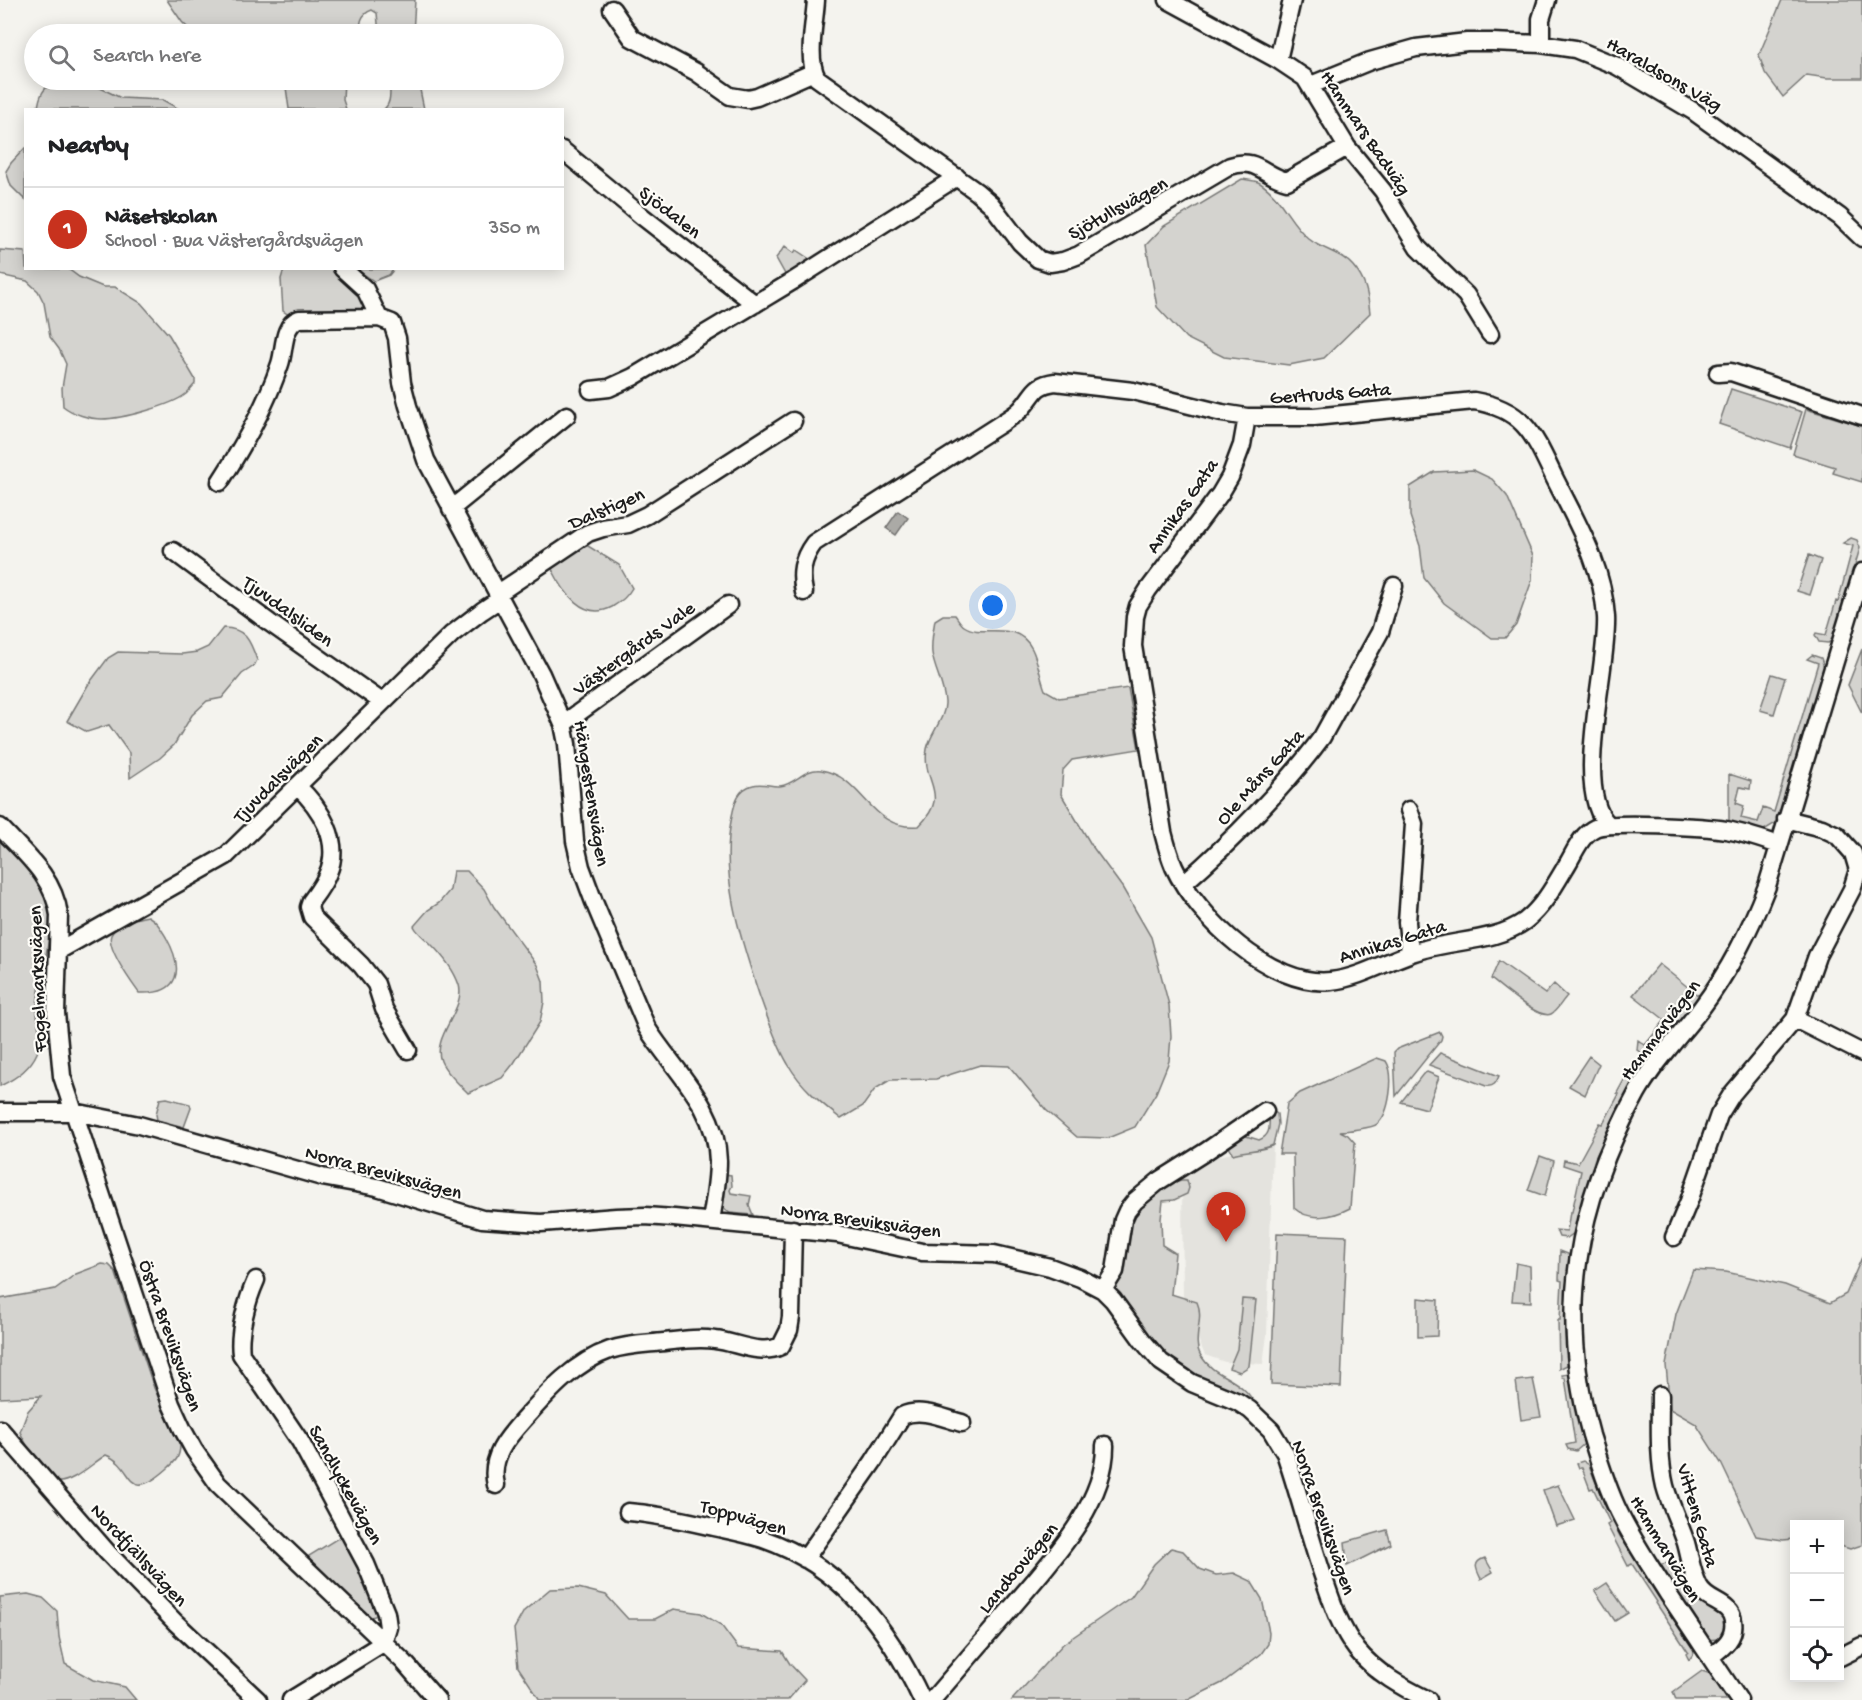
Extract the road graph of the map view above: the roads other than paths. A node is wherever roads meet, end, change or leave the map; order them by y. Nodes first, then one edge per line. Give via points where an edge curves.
1 (816, 0) edge
2 (1168, 0) edge
3 (1292, 0) edge
4 (1547, 0) edge
5 (612, 9) dead end
6 (1541, 44) junction
7 (1278, 60) junction
8 (814, 72) junction
9 (1311, 85) junction
10 (1347, 147) junction
11 (564, 152) edge
12 (957, 177) junction
13 (1862, 238) edge
14 (344, 270) edge
15 (755, 304) junction
16 (379, 318) junction
17 (1490, 334) dead end
18 (1718, 373) dead end
19 (591, 390) dead end
20 (567, 415) dead end
21 (1862, 416) edge
22 (1247, 417) junction
23 (793, 422) dead end
24 (220, 482) dead end
25 (451, 508) junction
26 (173, 551) dead end
27 (1862, 572) edge
28 (1394, 586) dead end
29 (804, 592) dead end
30 (499, 597) junction
31 (728, 604) dead end
32 (382, 702) junction
33 (563, 724) junction
34 (297, 786) junction
35 (1409, 810) dead end
36 (1786, 819) junction
37 (1609, 825) junction
38 (0, 827) edge
39 (1779, 845) junction
40 (1860, 870) edge
41 (1184, 883) junction
42 (58, 951) junction
43 (1410, 953) junction
44 (1795, 1019) junction
45 (408, 1050) dead end
46 (1862, 1053) edge
47 (1265, 1111) dead end
48 (0, 1112) edge
49 (74, 1112) junction
50 (711, 1221) junction
51 (793, 1229) junction
52 (1674, 1237) dead end
53 (256, 1280) dead end
54 (1102, 1290) junction
55 (1660, 1395) dead end
56 (962, 1423) dead end
57 (0, 1429) edge
58 (1105, 1445) dead end
59 (496, 1485) dead end
60 (628, 1512) dead end
61 (805, 1559) junction
62 (383, 1643) junction
63 (1862, 1646) edge
64 (1844, 1655) edge
65 (1710, 1657) junction
66 (258, 1700) edge
67 (291, 1700) edge
68 (437, 1700) edge
69 (922, 1700) edge
70 (932, 1700) edge
71 (1428, 1700) edge
72 (1739, 1700) edge

1 - 8 street
2 - 7 street, Hammars Badväg
3 - 7 street
4 - 6 street via 1541,19
5 - 8 street via 632,38 738,99 757,97
6 - 9 street, Haraldsons Väg via 1467,42 1416,48 1366,62
6 - 13 street, Haraldsons Väg via 1601,58 1693,111 1840,217
7 - 9 street, Hammars Badväg
8 - 12 street, Sjötullsvägen via 823,84
9 - 10 street, Hammars Badväg
10 - 12 street, Sjötullsvägen via 1287,182 1245,162 1230,166 1079,255 1050,263 1029,252 991,204
10 - 17 street, Hammars Badväg via 1380,186 1418,248 1466,295
11 - 15 street, Sjödalen
12 - 15 street
14 - 16 street, Hängestensvägen via 365,289
15 - 19 street via 633,376 609,388
16 - 24 street via 299,319 290,324 280,364 252,430
16 - 25 street, Hängestensvägen via 388,320 395,329 413,426
18 - 21 street via 1731,372
20 - 25 street
22 - 29 street, Gertruds Gata via 1133,391 1046,383 1008,419 814,543 802,568
22 - 37 street, Gertruds Gata via 1314,417 1474,401 1503,409 1523,422 1588,546 1602,582 1606,632 1592,774 1599,813
22 - 41 street, Annikas Gata via 1242,446 1230,477 1148,590 1138,606 1133,629 1163,832
23 - 30 street, Dalstigen via 647,515 577,539
25 - 30 street, Hängestensvägen
26 - 32 street, Tjuvdalsliden
27 - 36 street, Hammarvägen
28 - 41 street, Ole Måns Gata via 1380,632 1322,737 1234,836
30 - 32 street, Tjuvdalsvägen via 466,622
30 - 33 street, Hängestensvägen via 542,674
31 - 33 street, Västergårds Vale
32 - 34 street, Tjuvdalsvägen
33 - 50 street, Hängestensvägen via 575,841 589,890 647,1028 702,1103 713,1128 718,1163
34 - 42 street, Tjuvdalsvägen via 218,862
34 - 45 street via 323,817 332,850 329,872 309,907 312,917 376,984 384,1009
35 - 43 street via 1414,824 1407,922
36 - 39 street, Hammarvägen
36 - 40 street via 1837,835 1853,853
37 - 39 street, Annikas Gata via 1726,830
37 - 43 street, Annikas Gata via 1597,826 1583,838 1546,898 1520,924 1494,935
38 - 42 street, Fogelmarksvägen via 49,882 59,915
39 - 65 street, Hammarvägen via 1742,947 1712,993 1653,1068 1605,1156 1579,1249 1575,1287 1576,1369 1605,1479 1631,1536
40 - 44 street via 1817,956
41 - 43 street, Annikas Gata via 1211,918 1251,954 1296,978 1347,978
42 - 49 street, Fogelmarksvägen via 57,1036 62,1076
44 - 46 street
44 - 52 street via 1719,1114
47 - 54 street via 1135,1201 1123,1220 1115,1271
48 - 49 street, Norra Breviksvägen
49 - 50 street, Norra Breviksvägen via 139,1125 322,1177 377,1187 482,1219 541,1223 645,1216
49 - 62 street, Östra Breviksvägen via 171,1404 194,1450 232,1499
50 - 51 street, Norra Breviksvägen
51 - 54 street, Norra Breviksvägen via 922,1252 979,1252 1020,1259 1080,1278
51 - 59 street via 791,1317 781,1346 757,1350 716,1340 692,1339 638,1344 600,1354 565,1377 512,1433 494,1464
53 - 62 street, Sandlyckevägen via 247,1302 241,1354 295,1433 366,1564 386,1613 388,1627
54 - 71 street, Norra Breviksvägen via 1161,1362 1186,1380 1241,1404 1271,1430 1285,1453 1329,1596 1347,1636 1378,1670
55 - 65 street, Vittens Gata via 1665,1487 1698,1586 1732,1614 1734,1623 1726,1645
56 - 61 street via 920,1412 902,1416
57 - 66 street, Nordfjällsvägen via 108,1553
58 - 70 street, Landbovägen via 1098,1481 1077,1528
60 - 61 street, Toppvägen via 745,1534
61 - 69 street, Toppvägen via 838,1583 878,1623
62 - 67 street
62 - 68 street
63 - 64 street
65 - 72 street, Hammarvägen

